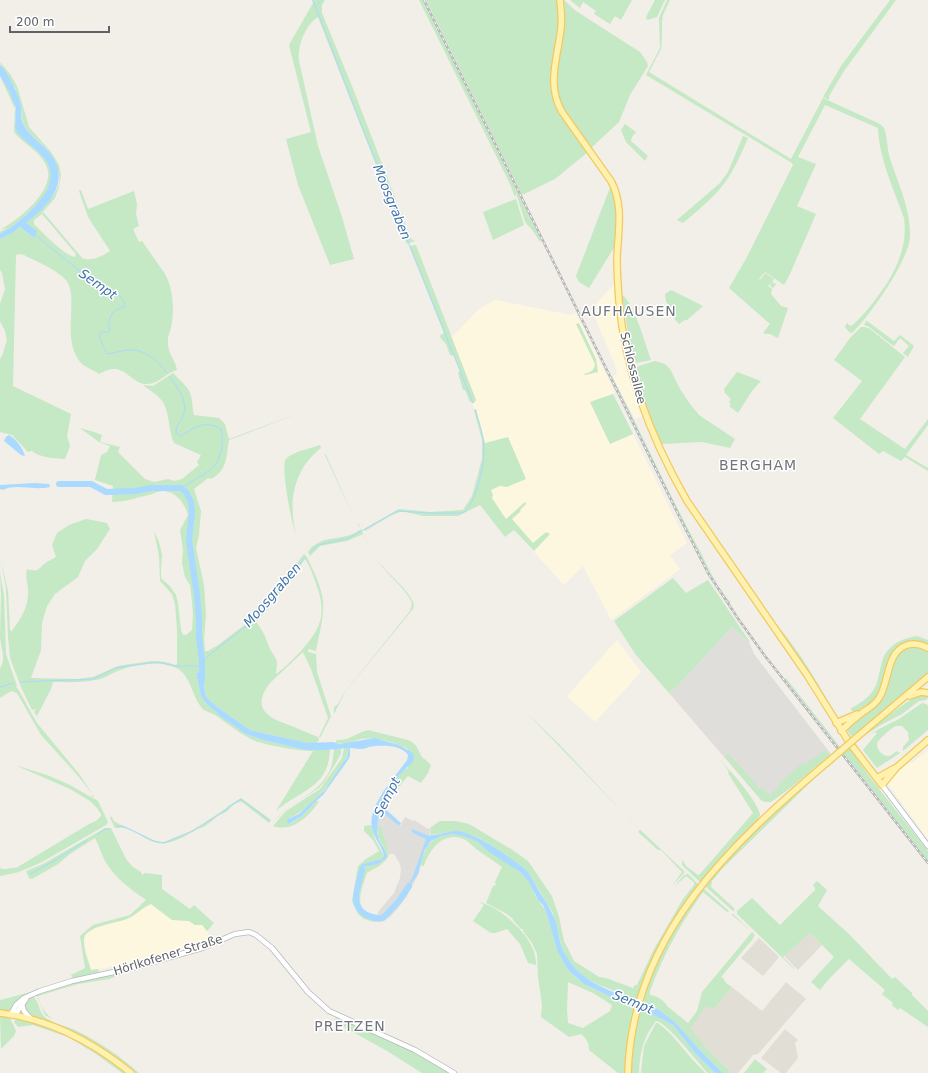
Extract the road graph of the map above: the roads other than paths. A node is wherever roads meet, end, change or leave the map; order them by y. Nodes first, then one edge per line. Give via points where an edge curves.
1 (560, 0) edge
2 (928, 648) edge
3 (928, 677) edge
4 (928, 682) edge
5 (928, 693) edge
6 (910, 696) junction
7 (861, 713) junction
8 (836, 723) junction
9 (871, 726) junction
10 (841, 731) junction
11 (928, 740) edge
12 (897, 767) junction
13 (877, 778) junction
14 (884, 788) junction
15 (928, 846) edge
16 (28, 996) junction
17 (22, 1004) junction
18 (0, 1013) edge
19 (13, 1015) junction
20 (31, 1019) junction
21 (131, 1073) edge
22 (454, 1073) edge
23 (628, 1073) edge

1 - 8 main road, Schlossallee via 561,30 554,73 556,99 562,112 611,180 616,192 619,212 619,304 640,400 659,446 687,501 808,675
2 - 7 main road via 911,644 897,652 882,694 873,705
3 - 9 main road via 877,718
4 - 6 main road
5 - 6 main road via 921,692
6 - 9 main road
7 - 8 main road
7 - 10 main road
8 - 10 main road, Schlossallee
9 - 23 main road, bridge via 761,820 707,878 679,917 645,986 633,1032
10 - 13 main road, Schlossallee
11 - 12 main road
12 - 13 main road
12 - 14 main road
13 - 14 main road, Schlossallee
14 - 15 street
16 - 17 street
16 - 19 street, Hörlkofener Straße via 16,1005
16 - 22 street, Hörlkofener Straße via 72,981 132,968 202,948 240,932 249,932 272,948 308,992 329,1011 415,1050
17 - 19 street
17 - 20 street
18 - 19 main road
19 - 20 main road
20 - 21 main road via 83,1040 107,1054

